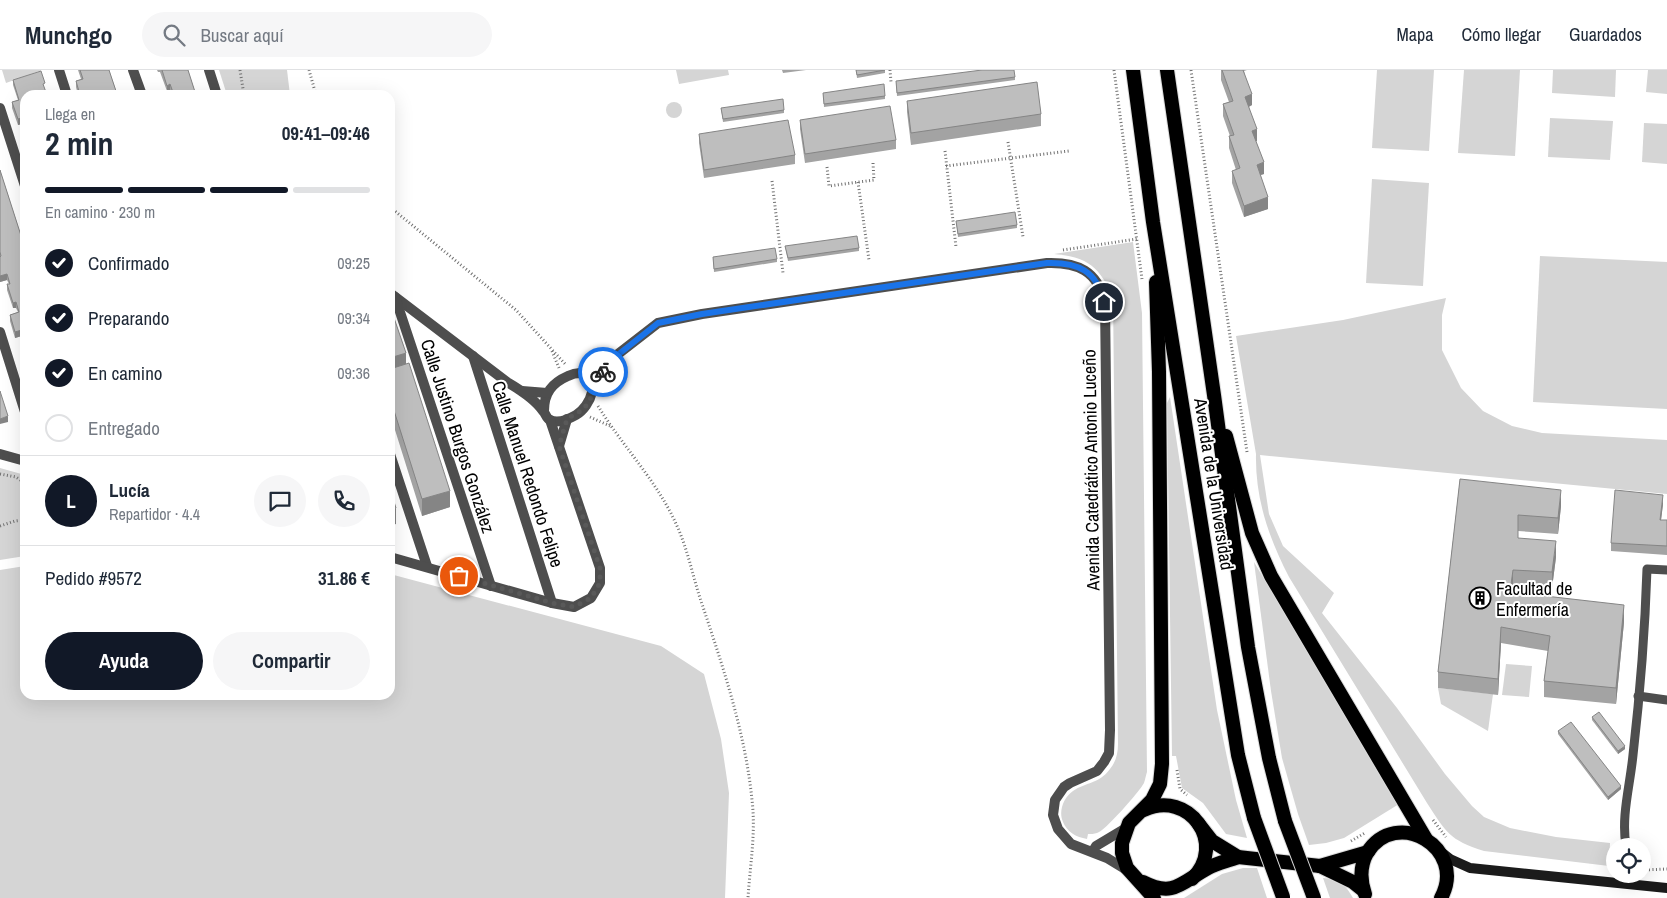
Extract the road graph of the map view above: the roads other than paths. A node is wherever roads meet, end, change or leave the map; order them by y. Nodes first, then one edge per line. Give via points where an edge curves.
1 (59, 70) edge
2 (134, 70) edge
3 (209, 70) edge
4 (1133, 70) edge
5 (1166, 70) edge
6 (65, 90) edge
7 (140, 90) edge
8 (215, 90) edge
9 (0, 108) edge
10 (20, 170) edge
11 (1153, 222) junction
12 (395, 297) edge
13 (395, 304) edge
14 (0, 332) edge
15 (473, 356) junction
16 (610, 361) junction
17 (577, 373) junction
18 (522, 391) junction
19 (547, 393) junction
20 (592, 394) junction
21 (1214, 395) junction
22 (20, 396) edge
23 (544, 411) junction
24 (567, 419) junction
25 (550, 420) junction
26 (559, 446) junction
27 (0, 454) edge
28 (20, 460) edge
29 (395, 469) edge
30 (395, 558) edge
31 (427, 566) junction
32 (1667, 570) edge
33 (491, 586) junction
34 (552, 603) junction
35 (1638, 696) junction
36 (1667, 700) edge
37 (1141, 812) junction
38 (1198, 822) junction
39 (1126, 828) junction
40 (1625, 838) edge
41 (1426, 839) junction
42 (1092, 851) junction
43 (1439, 851) junction
44 (1368, 852) junction
45 (1238, 858) junction
46 (1320, 866) junction
47 (1134, 875) junction
48 (1606, 877) edge
49 (1192, 878) junction
50 (1648, 883) edge
51 (1667, 888) edge
52 (1365, 894) edge
53 (1154, 898) edge
54 (1283, 898) edge
55 (1314, 898) edge
56 (1441, 898) edge

1 - 6 street
2 - 7 street
3 - 8 street
4 - 11 highway, Avenida de la Universidad
5 - 21 highway, Avenida de la Universidad
9 - 10 street
11 - 37 highway via 1159,372 1162,764 1160,784
11 - 54 highway, Avenida de la Universidad, bridge via 1238,755 1254,818
12 - 15 street
13 - 33 street, Calle Justino Burgos González
14 - 22 street
15 - 18 street
15 - 34 street, Calle Manuel Redondo Felipe
16 - 17 street, Avenida Catedrático Antonio Luceño
16 - 20 street, Avenida Catedrático Antonio Luceño
16 - 42 street, Avenida Catedrático Antonio Luceño via 658,323 702,314 1047,263 1070,264 1090,274 1101,289 1104,302 1109,752 1097,772 1064,787 1056,800 1053,815 1058,829 1071,844
17 - 19 street via 563,378
17 - 20 street via 588,378
18 - 19 street
18 - 23 street
19 - 23 street
20 - 24 street via 584,409
21 - 41 highway via 1252,533 1270,576
21 - 55 highway, Avenida de la Universidad, bridge via 1248,647 1269,758 1285,821
23 - 25 street
24 - 25 street
24 - 26 street
25 - 26 street
26 - 34 street via 600,568 600,583 591,598 574,607
27 - 28 street
29 - 31 street
30 - 31 street
31 - 33 street
32 - 35 lane via 1647,569
33 - 34 street
35 - 36 lane
35 - 40 lane
37 - 38 highway via 1154,806 1172,806 1184,810
37 - 39 highway
38 - 45 highway via 1212,841
38 - 49 highway via 1206,852
39 - 42 street
39 - 47 highway via 1122,848 1125,863
41 - 43 highway
41 - 44 highway via 1397,833 1380,840
42 - 47 street, Avenida Catedrático Antonio Luceño
43 - 48 main road via 1470,868
43 - 56 highway via 1447,876
44 - 46 highway
44 - 52 highway via 1361,870
45 - 46 highway
45 - 49 highway via 1208,868
46 - 52 highway via 1353,882
47 - 49 highway via 1154,888 1163,889 1176,887
47 - 53 highway
50 - 51 main road

